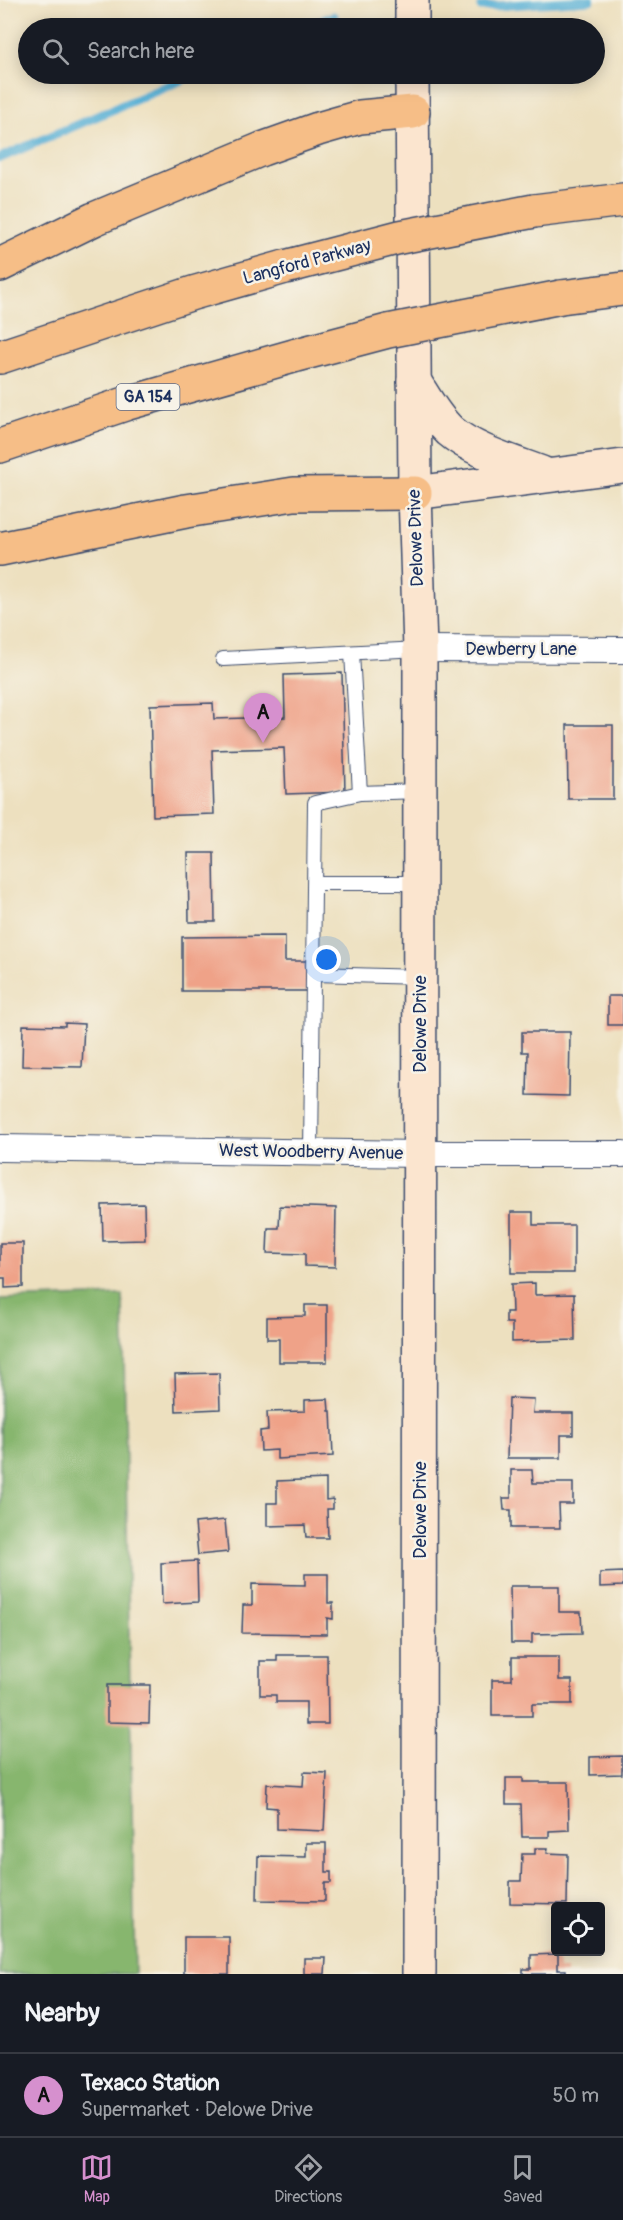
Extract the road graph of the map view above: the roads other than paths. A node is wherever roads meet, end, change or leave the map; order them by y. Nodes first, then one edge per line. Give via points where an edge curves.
1 (412, 0) edge
2 (412, 18) edge
3 (412, 84) edge
4 (412, 112) junction
5 (623, 200) edge
6 (0, 266) edge
7 (623, 289) edge
8 (0, 357) edge
9 (414, 381) junction
10 (0, 446) edge
11 (623, 466) edge
12 (549, 476) junction
13 (415, 493) junction
14 (0, 549) edge
15 (420, 649) junction
16 (623, 650) edge
17 (352, 653) junction
18 (223, 659) dead end
19 (420, 791) junction
20 (360, 793) junction
21 (315, 883) junction
22 (420, 883) junction
23 (313, 974) junction
24 (420, 977) junction
25 (0, 1148) edge
26 (311, 1152) junction
27 (420, 1154) junction
28 (623, 1154) edge
29 (419, 1974) edge

1 - 2 street
3 - 4 street, Delowe Drive
4 - 6 highway via 360,117 262,149 94,219
4 - 9 street, Delowe Drive
5 - 8 highway, Langford Parkway, bridge via 534,211 400,237 193,293
7 - 10 highway, GA 154, bridge via 561,297 388,331 125,404
9 - 12 street via 451,432 491,454
9 - 13 street, Delowe Drive
11 - 12 street
12 - 13 street
13 - 14 highway via 294,494 175,513
13 - 15 street, Delowe Drive
15 - 16 street, Dewberry Lane
15 - 17 lane
15 - 19 street, Delowe Drive
17 - 18 lane
17 - 20 lane
19 - 20 lane
19 - 22 street, Delowe Drive
20 - 21 lane via 315,803
21 - 22 lane
21 - 23 lane
22 - 24 street, Delowe Drive
23 - 24 lane
23 - 26 lane
24 - 27 street, Delowe Drive
25 - 26 street, West Woodberry Avenue
26 - 27 street, West Woodberry Avenue
27 - 28 street, West Woodberry Avenue
27 - 29 street, Delowe Drive

